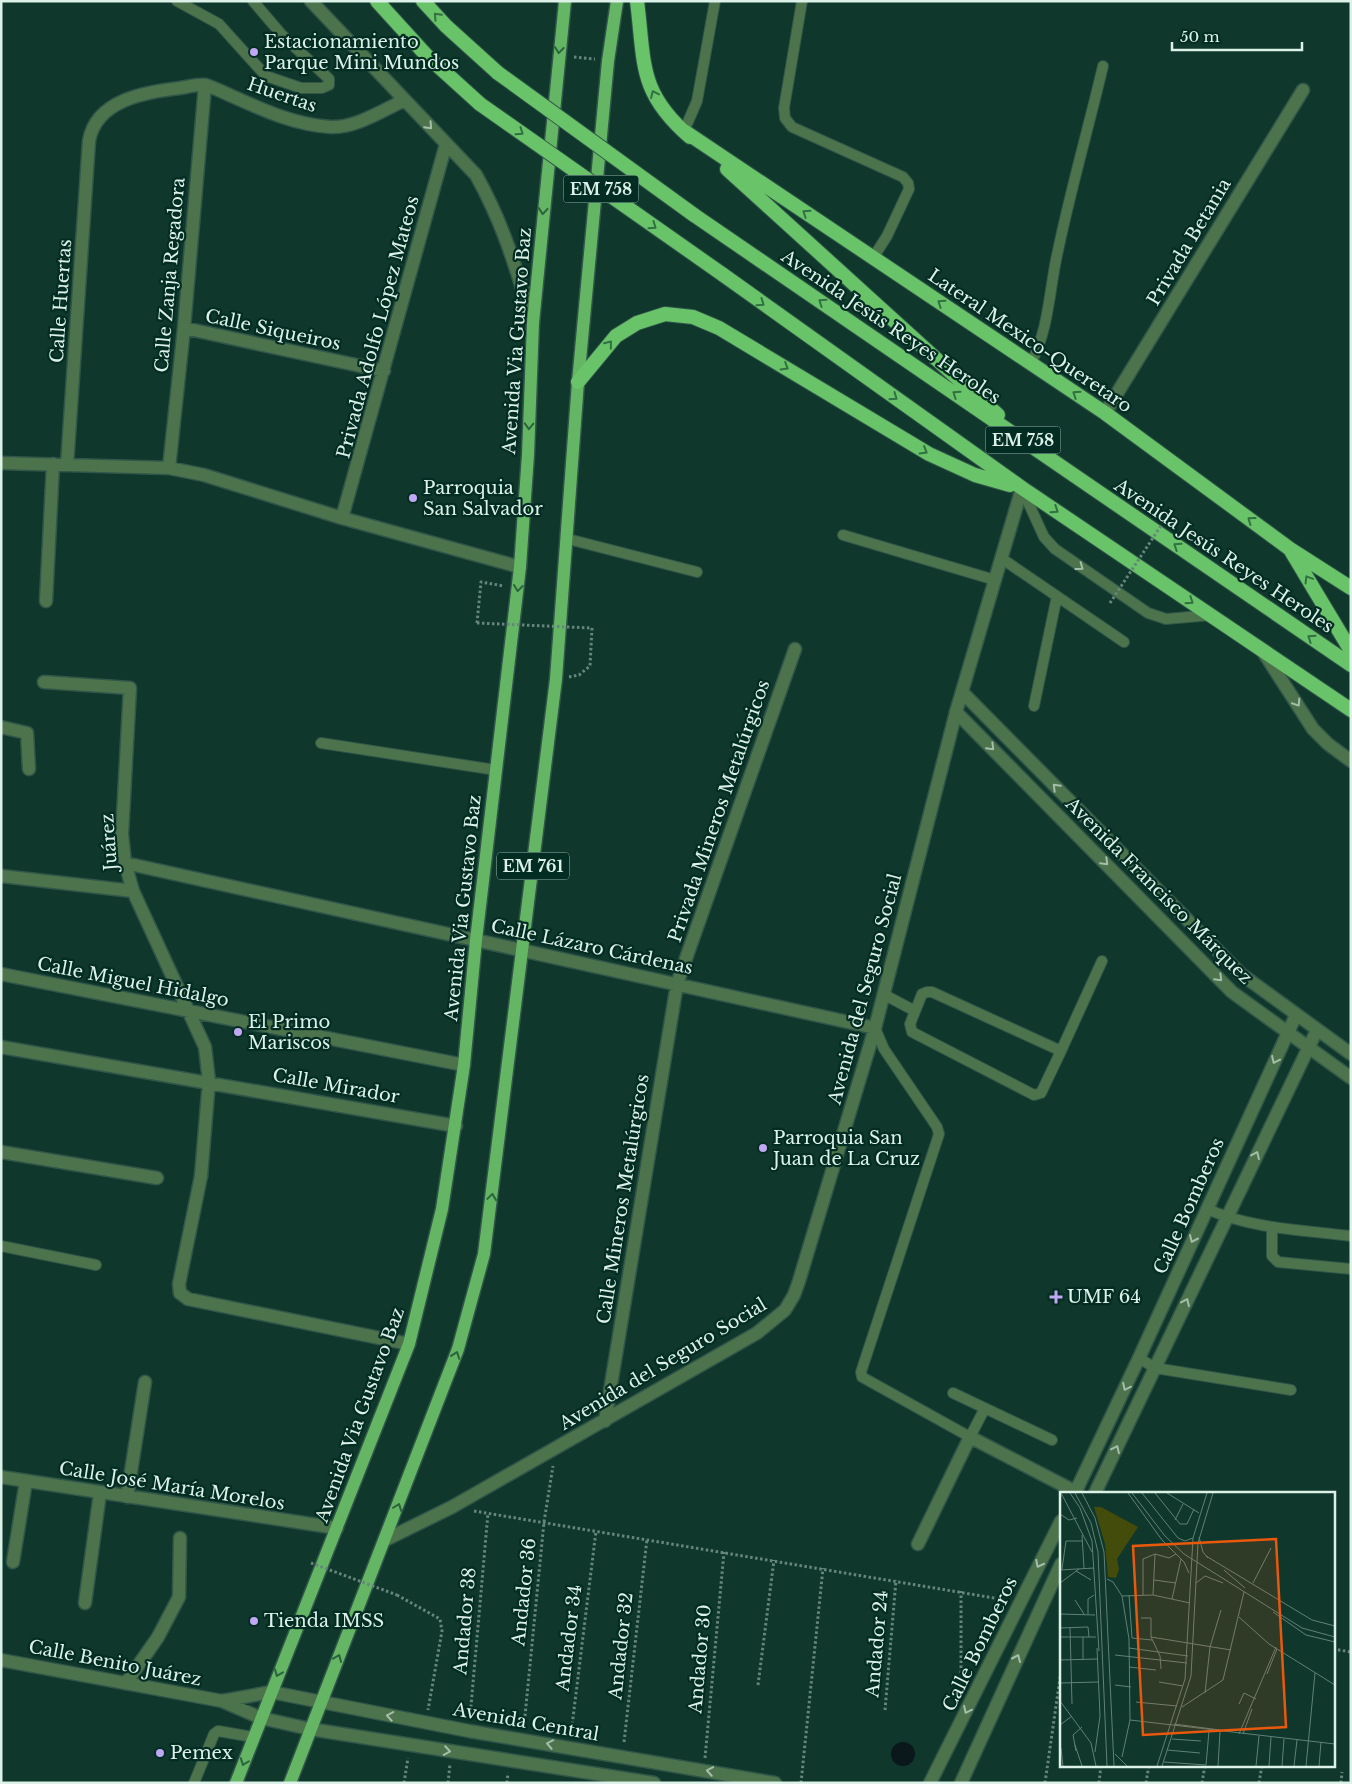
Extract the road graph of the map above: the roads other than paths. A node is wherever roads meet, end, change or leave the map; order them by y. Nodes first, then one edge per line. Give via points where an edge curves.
1 (178, 1) edge
2 (253, 1) edge
3 (311, 1) edge
4 (377, 1) edge
5 (423, 1) edge
6 (565, 1) edge
7 (617, 1) edge
8 (637, 1) edge
9 (715, 1) edge
10 (802, 1) edge
11 (1103, 66) dead end
12 (205, 85) junction
13 (1303, 90) dead end
14 (405, 100) junction
15 (684, 132) junction
16 (446, 144) junction
17 (873, 258) junction
18 (533, 323) junction
19 (184, 328) junction
20 (1031, 363) junction
21 (384, 371) junction
22 (578, 382) junction
23 (1105, 413) junction
24 (1038, 451) junction
25 (1, 463) edge
26 (52, 464) junction
27 (67, 465) junction
28 (169, 468) junction
29 (1022, 488) junction
30 (342, 518) junction
31 (843, 535) dead end
32 (568, 539) junction
33 (1290, 548) junction
34 (1001, 558) junction
35 (520, 567) junction
36 (698, 572) dead end
37 (995, 580) junction
38 (1351, 588) edge
39 (1057, 596) junction
40 (46, 601) dead end
41 (1212, 616) junction
42 (1124, 642) dead end
43 (1260, 648) junction
44 (795, 649) dead end
45 (1351, 651) edge
46 (1351, 666) edge
47 (44, 682) dead end
48 (962, 692) junction
49 (1034, 706) dead end
50 (1351, 710) edge
51 (956, 712) junction
52 (1, 728) edge
53 (320, 743) dead end
54 (1351, 760) edge
55 (29, 769) dead end
56 (496, 770) junction
57 (125, 863) junction
58 (1, 876) edge
59 (133, 891) junction
60 (476, 940) junction
61 (523, 950) junction
62 (1102, 961) dead end
63 (1, 974) edge
64 (677, 984) junction
65 (883, 994) junction
66 (916, 1010) junction
67 (188, 1011) junction
68 (1296, 1015) junction
69 (875, 1028) junction
70 (1317, 1030) junction
71 (1288, 1033) junction
72 (1, 1047) edge
73 (1307, 1047) junction
74 (1061, 1051) junction
75 (1351, 1054) edge
76 (464, 1064) junction
77 (1351, 1078) edge
78 (209, 1081) junction
79 (456, 1126) junction
80 (1, 1152) edge
81 (157, 1178) dead end
82 (1207, 1209) junction
83 (1226, 1218) junction
84 (1272, 1227) junction
85 (1351, 1236) edge
86 (1, 1246) edge
87 (96, 1265) dead end
88 (1351, 1269) edge
89 (409, 1344) junction
90 (1139, 1358) junction
91 (1155, 1368) junction
92 (144, 1382) dead end
93 (1290, 1390) dead end
94 (953, 1393) dead end
95 (985, 1408) junction
96 (605, 1421) junction
97 (970, 1437) junction
98 (1052, 1440) dead end
99 (1, 1478) edge
100 (26, 1481) junction
101 (1076, 1492) edge
102 (1095, 1492) edge
103 (100, 1493) junction
104 (127, 1497) junction
105 (1060, 1523) edge
106 (337, 1528) junction
107 (180, 1538) dead end
108 (385, 1540) junction
109 (918, 1544) dead end
110 (13, 1562) dead end
111 (1060, 1566) edge
112 (86, 1603) dead end
113 (1, 1660) edge
114 (126, 1683) junction
115 (271, 1692) junction
116 (222, 1700) junction
117 (320, 1703) junction
118 (261, 1718) junction
119 (310, 1729) junction
120 (254, 1737) junction
121 (625, 1780) edge
122 (194, 1783) edge
123 (236, 1783) edge
124 (290, 1783) edge
125 (654, 1783) edge
126 (775, 1783) edge
127 (930, 1783) edge
128 (961, 1783) edge

1 - 2 lane via 220,24 266,76 302,88 329,85 329,79 282,35
3 - 14 street
4 -> 29 highway, EM 758, bridge via 427,56 480,104
24 -> 5 highway, Avenida Jesús Reyes Heroles / EM 758, bridge via 694,214 498,73
6 -> 18 main road, Avenida Via Gustavo Baz / EM 761
7 - 22 main road, EM 761 via 608,61
15 -> 8 highway via 652,94 642,54
9 - 15 lane via 697,101
10 - 17 lane via 784,118 792,127 904,178 908,183 909,189
11 - 20 lane via 1056,259 1046,326
12 - 14 street, Huertas via 279,116 333,127 348,125
12 - 19 street, Calle Zanja Regadora
12 - 27 street, Calle Huertas via 153,91 119,103 106,110 91,129
13 - 23 street, Privada Betania
14 -> 16 street
17 -> 15 highway, Lateral Mexico-Queretaro
15 - 24 highway
16 - 18 street via 476,175 495,208
16 - 21 street, Privada Adolfo López Mateos
20 -> 17 highway, Lateral Mexico-Queretaro
18 -> 35 main road, Avenida Via Gustavo Baz / EM 761
19 - 21 street, Calle Siqueiros
19 - 28 street, Calle Zanja Regadora
23 -> 20 highway, Lateral Mexico-Queretaro
21 - 30 street, Privada Adolfo López Mateos
22 -> 29 highway via 616,336 637,323 665,314 693,317 719,328 929,454 975,474
22 - 32 main road, EM 761
33 -> 23 highway, Lateral Mexico-Queretaro
46 -> 24 highway, Avenida Jesús Reyes Heroles / EM 758
25 - 26 street
26 - 27 street
26 - 40 street
27 - 28 street
28 - 30 street via 204,475
29 - 34 street, Avenida del Seguro Social
29 -> 41 highway, EM 758
29 -> 41 lane via 1044,537 1055,549 1148,613 1166,619
30 - 35 street
31 - 37 lane
32 - 36 lane
32 - 61 main road, EM 761 via 556,679
33 - 38 highway, Lateral Mexico-Queretaro
45 -> 33 highway
34 - 37 street, Avenida del Seguro Social
34 - 39 lane
35 -> 56 main road, Avenida Via Gustavo Baz / EM 761
37 - 48 street, Avenida del Seguro Social
39 - 42 lane
39 - 49 lane
41 - 43 highway, EM 758
43 - 50 highway, EM 758
43 -> 54 street via 1314,729 1328,744
44 - 64 street, Privada Mineros Metalúrgicos
47 - 57 street, Juárez via 130,688 122,834
48 - 51 street, Avenida del Seguro Social
68 -> 48 street, Avenida Francisco Márquez via 1242,974
51 - 65 street, Avenida del Seguro Social
51 -> 71 street, Avenida Francisco Márquez via 1232,992
52 - 55 street via 27,733
53 - 56 lane
56 - 60 main road, Avenida Via Gustavo Baz / EM 761
57 - 59 street, Juárez
57 - 60 street, Calle Lázaro Cárdenas
58 - 59 street
59 - 67 street, Juárez
60 - 61 street, Calle Lázaro Cárdenas
60 - 76 main road, Avenida Via Gustavo Baz / EM 761
61 - 64 street, Calle Lázaro Cárdenas
108 -> 61 main road, EM 761 via 458,1349 484,1254
62 - 74 lane
63 - 67 street, Calle Miguel Hidalgo
64 - 69 street, Calle Lázaro Cárdenas
64 - 96 street, Calle Mineros Metalúrgicos
65 - 66 lane
65 - 69 street, Avenida del Seguro Social
66 - 74 lane via 922,994 932,992
66 - 74 lane via 910,1024 912,1032 1034,1095 1041,1093
67 - 76 street, Calle Miguel Hidalgo
67 - 78 street via 205,1047
68 - 70 street, Avenida Francisco Márquez
68 - 71 street, Calle Bomberos
69 - 96 street, Avenida del Seguro Social via 794,1296 785,1310 757,1333
69 - 97 lane via 884,1050 939,1134 862,1377
70 - 73 street, Calle Bomberos
70 - 75 street, Avenida Francisco Márquez
71 - 73 street, Avenida Francisco Márquez
71 -> 82 street, Calle Bomberos
72 - 78 street, Calle Mirador
73 - 77 street, Avenida Francisco Márquez
83 -> 73 street, Calle Bomberos
76 - 79 main road, Avenida Via Gustavo Baz / EM 761
78 - 79 street, Calle Mirador
78 - 89 street via 201,1176 179,1284 180,1293 188,1299
79 - 89 main road, Avenida Via Gustavo Baz / EM 761 via 442,1209
80 - 81 street
82 - 83 lane
82 -> 90 street, Calle Bomberos
83 - 84 lane
91 -> 83 street, Calle Bomberos
84 - 85 lane
84 - 88 lane via 1272,1256 1278,1262
86 - 87 lane
89 - 106 main road, Avenida Via Gustavo Baz / EM 761
90 - 91 lane
90 -> 101 street, Calle Bomberos
91 - 93 lane
102 -> 91 street, Calle Bomberos
92 - 104 street
94 - 95 lane
95 - 97 lane
95 - 98 lane
96 - 108 street, Avenida del Seguro Social via 452,1507
97 - 101 street
97 - 109 street
99 - 100 street, Calle José María Morelos
100 - 103 street, Calle José María Morelos
100 - 110 street
103 - 104 street, Calle José María Morelos
103 - 112 street
104 - 106 street, Calle José María Morelos
105 -> 127 street, Calle Bomberos
106 -> 115 main road, Avenida Via Gustavo Baz / EM 761
107 - 114 street via 179,1597 158,1637
117 -> 108 main road, EM 761
128 -> 111 street
113 - 114 street, Calle Benito Juárez
114 - 116 street, Calle Benito Juárez
115 - 116 street, Calle Benito Juárez
115 - 117 street, Avenida Central
115 - 118 main road, Avenida Via Gustavo Baz
116 - 118 street, Calle Benito Juárez
117 - 119 main road
126 -> 117 street, Avenida Central
118 - 119 street
118 - 120 main road, Avenida Via Gustavo Baz
119 -> 121 street
119 - 124 main road
120 - 122 lane via 218,1731 214,1734
120 -> 123 main road, Avenida Via Gustavo Baz
121 - 125 street

